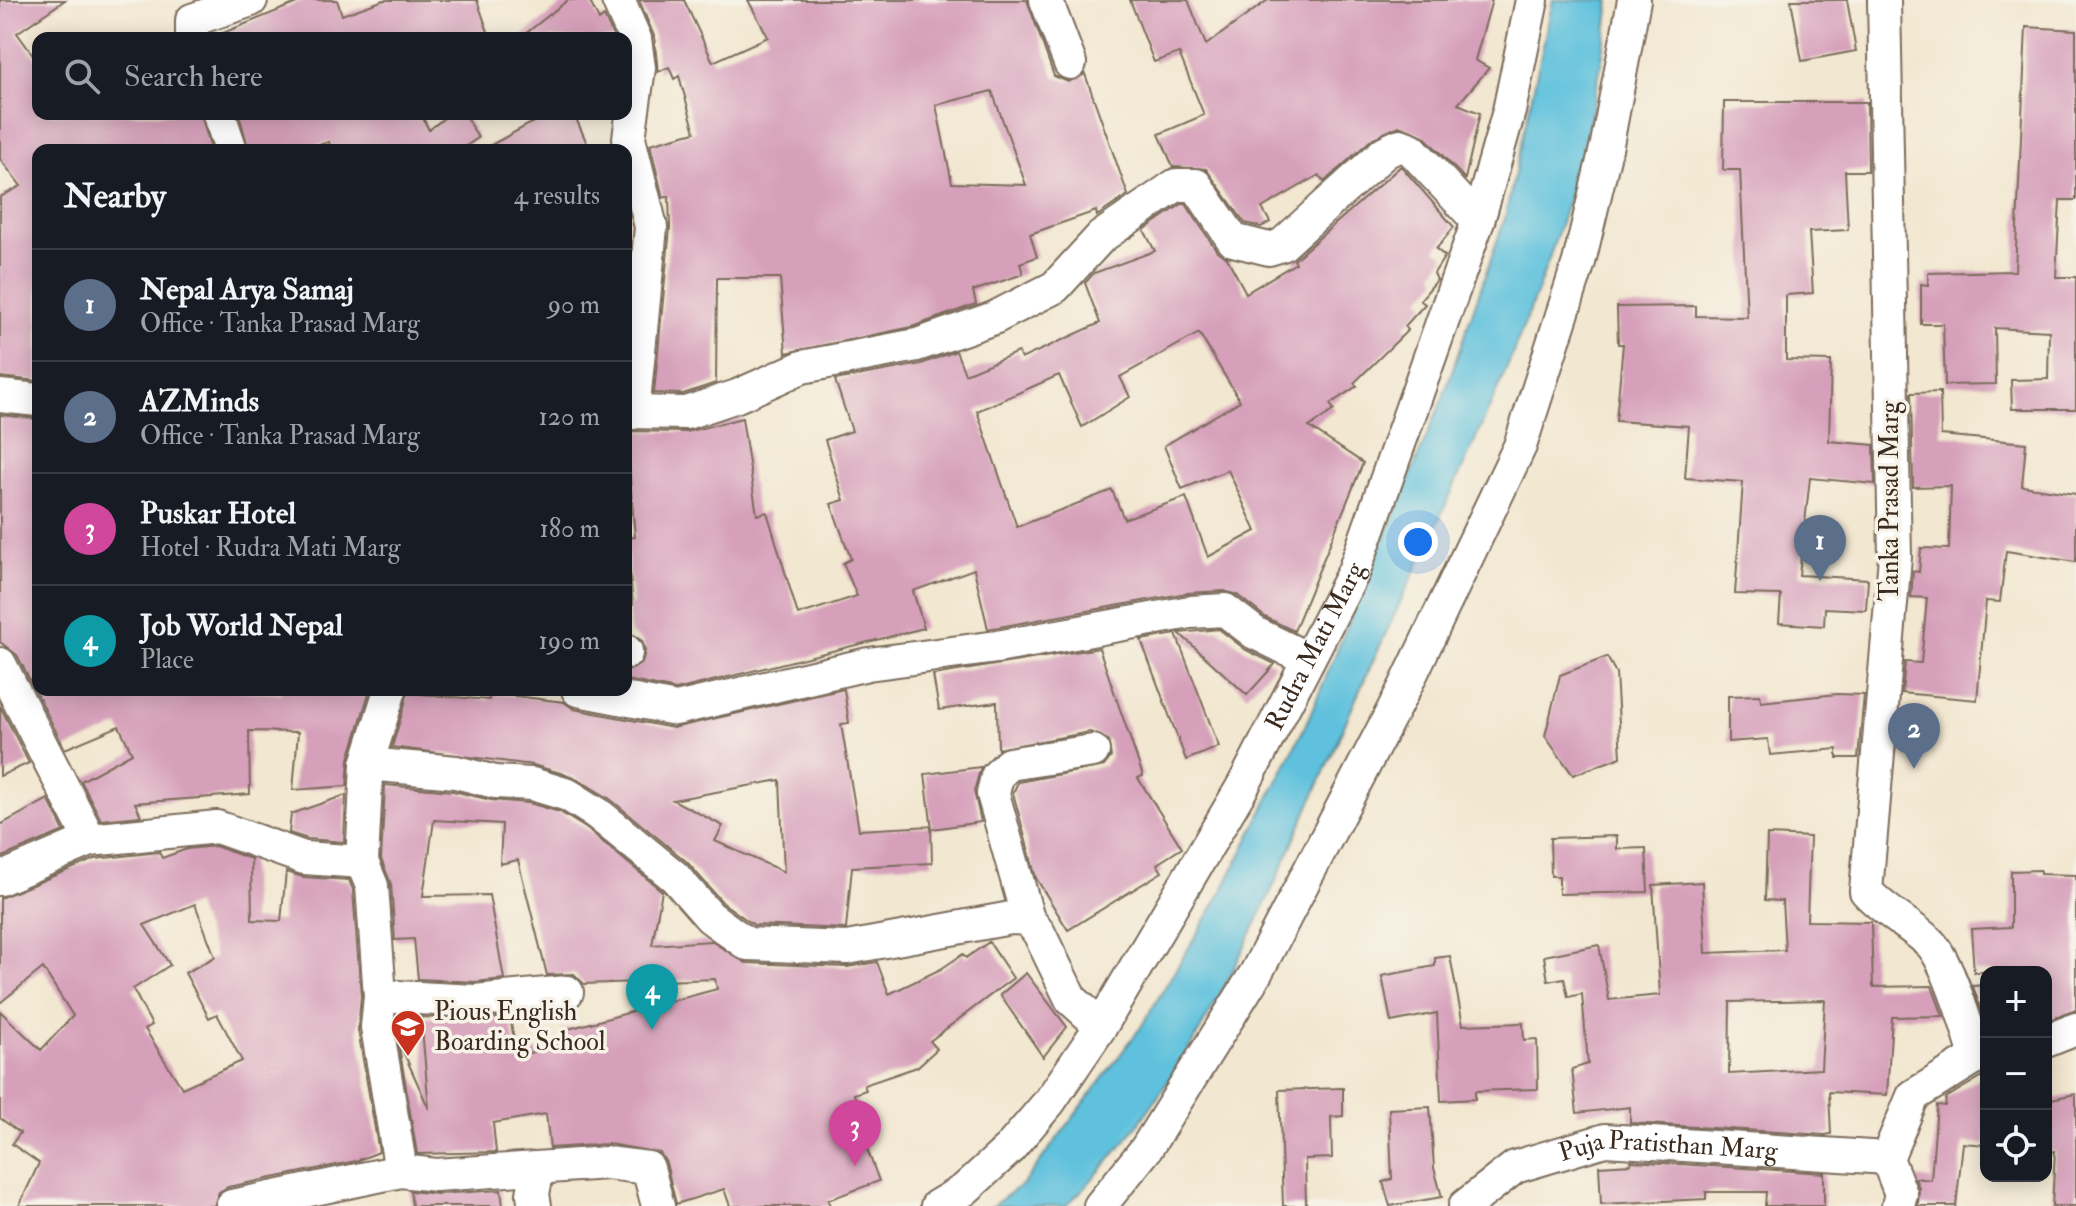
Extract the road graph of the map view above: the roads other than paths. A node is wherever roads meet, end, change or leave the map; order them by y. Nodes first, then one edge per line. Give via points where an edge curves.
1 (251, 0) edge
2 (618, 0) edge
3 (1046, 0) edge
4 (1532, 0) edge
5 (1634, 0) edge
6 (1884, 0) edge
7 (192, 32) edge
8 (632, 32) edge
9 (632, 32) edge
10 (1070, 63) dead end
11 (632, 117) edge
12 (221, 120) edge
13 (632, 120) edge
14 (229, 144) edge
15 (630, 144) edge
16 (632, 150) edge
17 (1478, 221) junction
18 (632, 394) edge
19 (0, 396) edge
20 (32, 399) edge
21 (632, 412) edge
22 (1308, 659) junction
23 (0, 664) edge
24 (388, 696) edge
25 (616, 696) edge
26 (1093, 751) dead end
27 (367, 764) junction
28 (90, 840) junction
29 (362, 862) junction
30 (0, 879) edge
31 (1028, 919) junction
32 (567, 992) dead end
33 (380, 996) junction
34 (1101, 1026) junction
35 (2076, 1029) edge
36 (2052, 1039) edge
37 (1980, 1054) edge
38 (1980, 1057) edge
39 (1887, 1158) junction
40 (538, 1168) junction
41 (401, 1171) junction
42 (232, 1206) edge
43 (535, 1206) edge
44 (658, 1206) edge
45 (937, 1206) edge
46 (1100, 1206) edge
47 (1465, 1206) edge
48 (1898, 1206) edge

1 - 7 street via 192,20
2 - 9 street
3 - 10 street
4 - 17 street, Rudra Mati Marg via 1509,111
5 - 46 street via 1579,262 1520,446 1405,687 1256,973 1146,1149
6 - 37 street, Tanka Prasad Marg via 1895,557 1866,891 1884,911 1932,944
8 - 11 street via 639,68
12 - 14 street
13 - 15 street
16 - 18 street via 651,227
17 - 21 street via 1411,149 1400,145 1385,152 1282,245 1269,249 1233,240 1196,185 1176,185 1101,237 1055,287 994,318 917,345 802,367 686,413
17 - 22 street, Rudra Mati Marg via 1354,571
19 - 20 street
22 - 25 street via 1255,633 1225,610 868,664 676,709
22 - 34 street, Rudra Mati Marg via 1243,786
23 - 28 street
24 - 27 street
26 - 31 street via 1009,764 997,776 993,794
27 - 29 street
27 - 31 street via 456,772 568,795 675,877 710,917 747,944 847,948
28 - 29 street via 217,827 304,858
28 - 30 street
29 - 33 street via 372,886
31 - 34 street via 1071,999
32 - 33 street via 475,1001
33 - 41 street via 377,1027
34 - 45 street, Rudra Mati Marg via 1050,1101 1009,1149 964,1190
35 - 36 street
38 - 39 street via 1913,1096
39 - 47 street, Puja Pratisthan Marg via 1605,1140 1515,1167
39 - 48 street via 1901,1194
40 - 41 street via 436,1175
40 - 43 street
40 - 44 street via 648,1168
41 - 42 street

